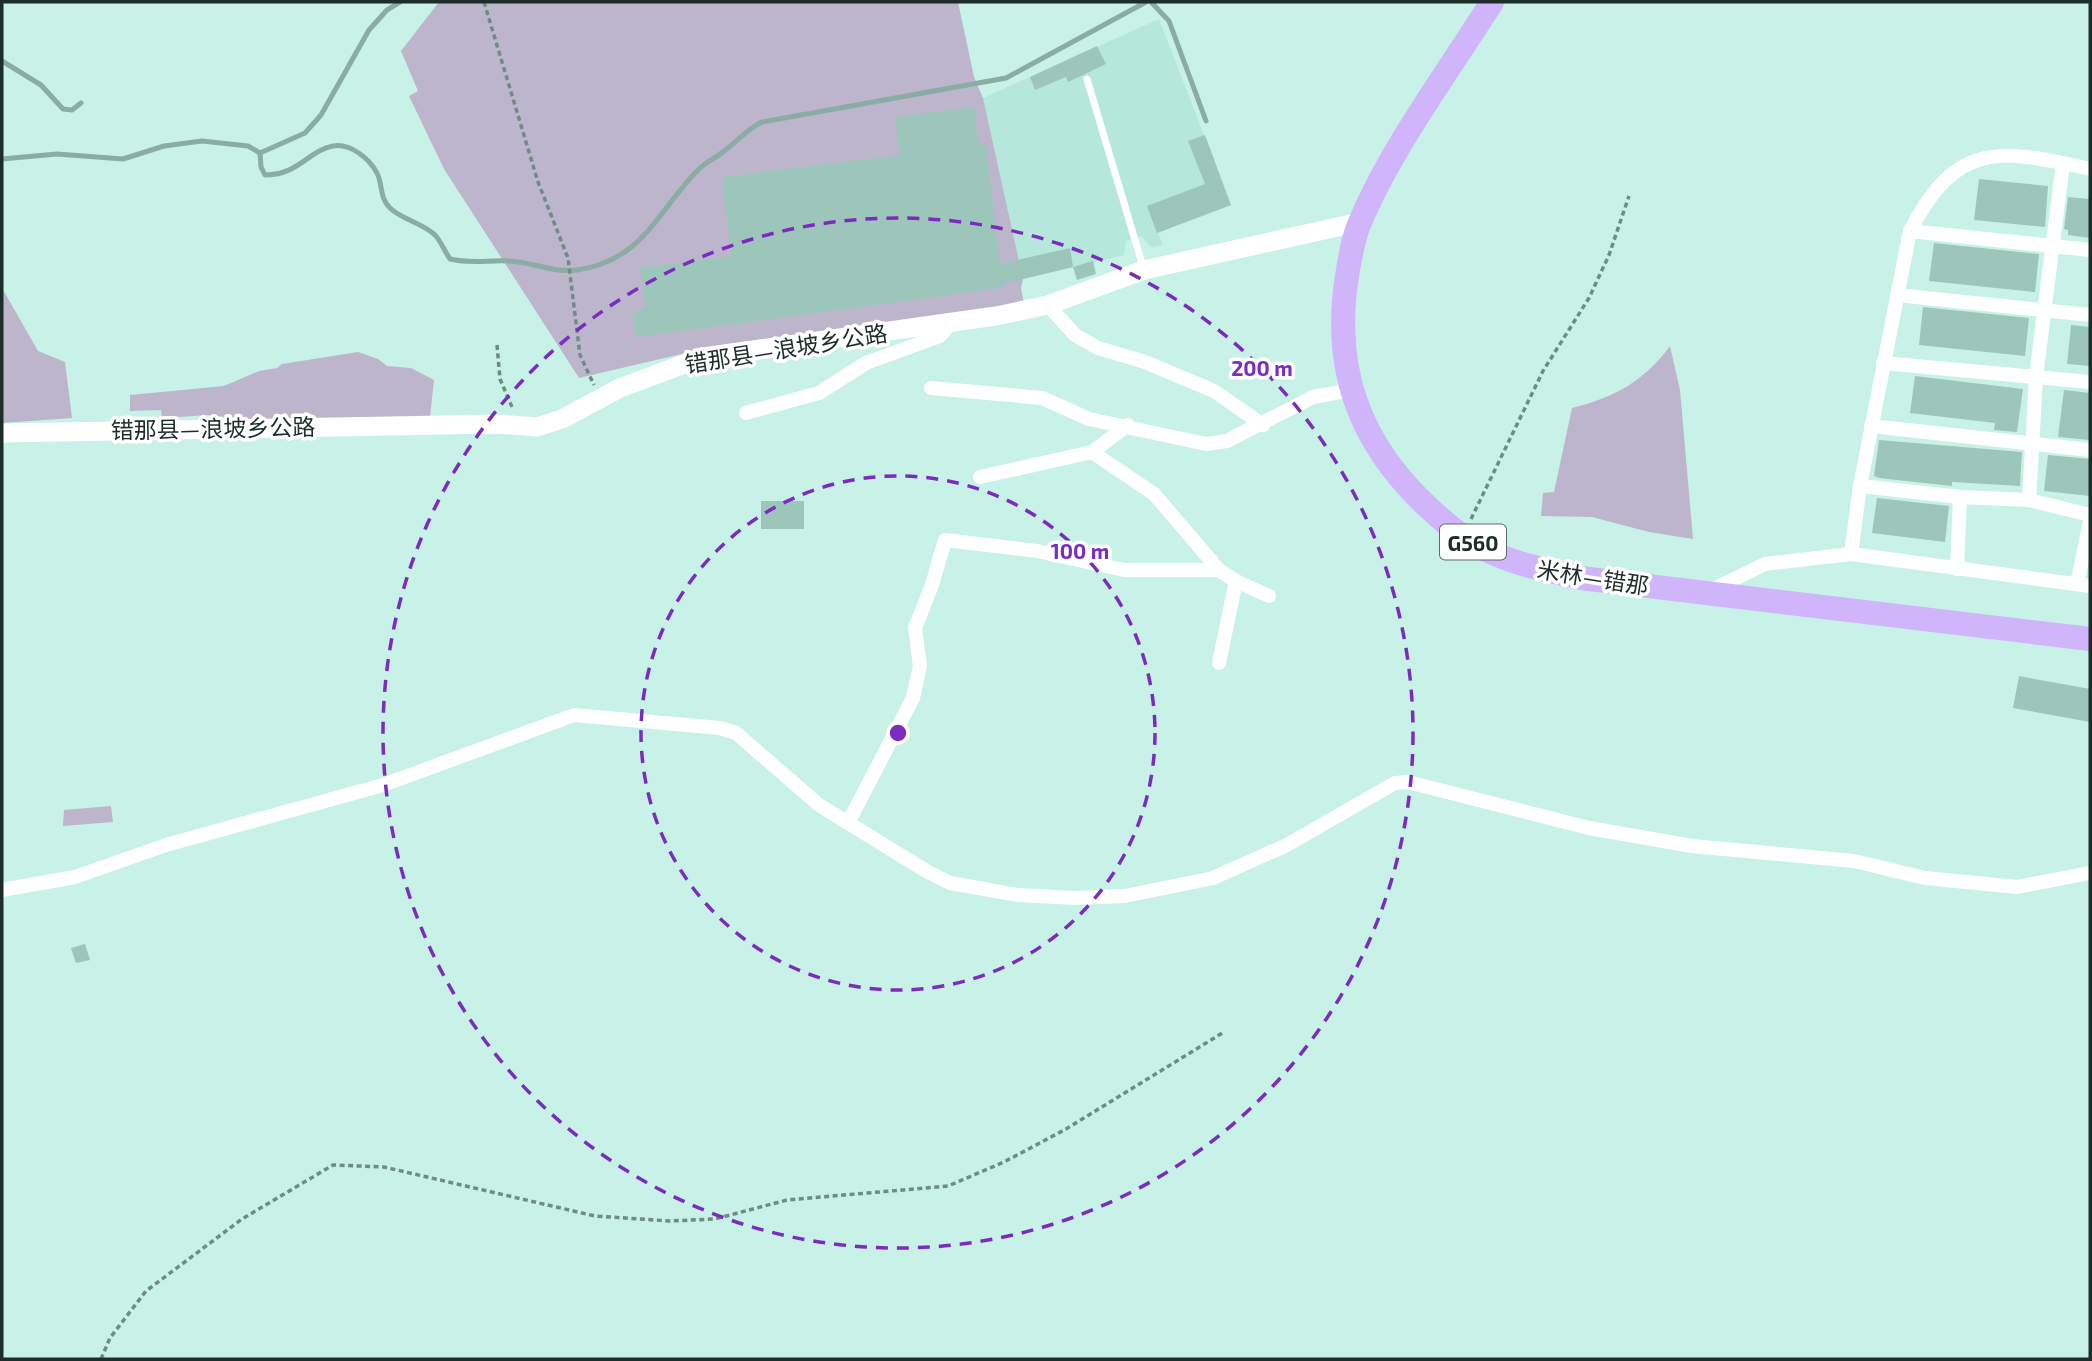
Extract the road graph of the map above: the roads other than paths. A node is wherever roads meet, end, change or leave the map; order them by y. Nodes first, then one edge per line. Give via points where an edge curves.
1 (1492, 2) edge
2 (1087, 79) dead end
3 (2063, 163) junction
4 (2090, 169) edge
5 (1360, 222) junction
6 (1910, 231) junction
7 (2054, 246) junction
8 (2090, 250) edge
9 (1144, 270) junction
10 (1897, 295) junction
11 (1048, 305) junction
12 (2045, 311) junction
13 (2090, 315) edge
14 (951, 323) junction
15 (1883, 363) junction
16 (2036, 377) junction
17 (2090, 382) edge
18 (931, 388) dead end
19 (1351, 390) junction
20 (746, 413) dead end
21 (1128, 425) junction
22 (1263, 425) junction
23 (1871, 426) junction
24 (2, 433) edge
25 (2031, 441) junction
26 (2090, 450) edge
27 (1092, 452) junction
28 (980, 477) dead end
29 (1860, 486) junction
30 (1960, 497) junction
31 (2029, 500) junction
32 (2090, 515) edge
33 (2090, 522) edge
34 (1851, 554) junction
35 (1957, 569) junction
36 (1219, 570) junction
37 (1236, 581) junction
38 (2083, 585) edge
39 (1706, 593) junction
40 (1269, 596) dead end
41 (2090, 639) edge
42 (1219, 663) dead end
43 (848, 823) junction
44 (2090, 873) edge
45 (2, 890) edge

1 - 5 highway, 米林—错那 / G560 via 1381,179
2 - 9 lane
3 - 4 street
3 - 6 street via 2017,155 1972,159 1947,175 1926,199
3 - 7 street
5 - 9 main road, 错那县—浪坡乡公路
5 - 19 highway, 米林—错那 / G560 via 1343,301 1342,339
6 - 7 street
6 - 10 street
7 - 8 street
7 - 12 street
9 - 11 main road, 错那县—浪坡乡公路
10 - 12 street
10 - 15 street
11 - 14 main road, 错那县—浪坡乡公路
11 - 22 street via 1075,335 1098,348 1214,391
12 - 13 street
12 - 16 street
14 - 20 street via 940,336 866,363 819,393
14 - 24 main road, 错那县—浪坡乡公路 via 703,357 620,388 537,427 274,426
15 - 16 street
15 - 23 street
16 - 17 street
16 - 25 street
18 - 21 street via 1042,398 1089,419
19 - 22 street via 1313,397
19 - 39 highway, 米林—错那 / G560 via 1382,457 1405,486 1464,537 1493,554 1581,578
21 - 22 street via 1206,444 1227,441
21 - 27 street
23 - 25 street
23 - 29 street
25 - 26 street
25 - 31 street
27 - 28 street
27 - 36 street via 1154,494
29 - 30 street
29 - 34 street
30 - 31 street
30 - 35 street
31 - 32 street
33 - 38 street
34 - 35 street
34 - 39 street via 1765,564
35 - 38 street
36 - 37 street
36 - 43 street via 1124,570 1037,551 945,540 915,628 920,666 912,698
37 - 40 street
37 - 42 street
39 - 41 highway, 米林—错那 / G560
43 - 44 street via 950,883 1018,895 1075,898 1125,895 1213,878 1287,845 1395,783 1408,782 1589,828 1692,846 1854,861 1925,878 2017,887
43 - 45 street via 782,776 736,733 574,715 383,785 166,845 75,877

